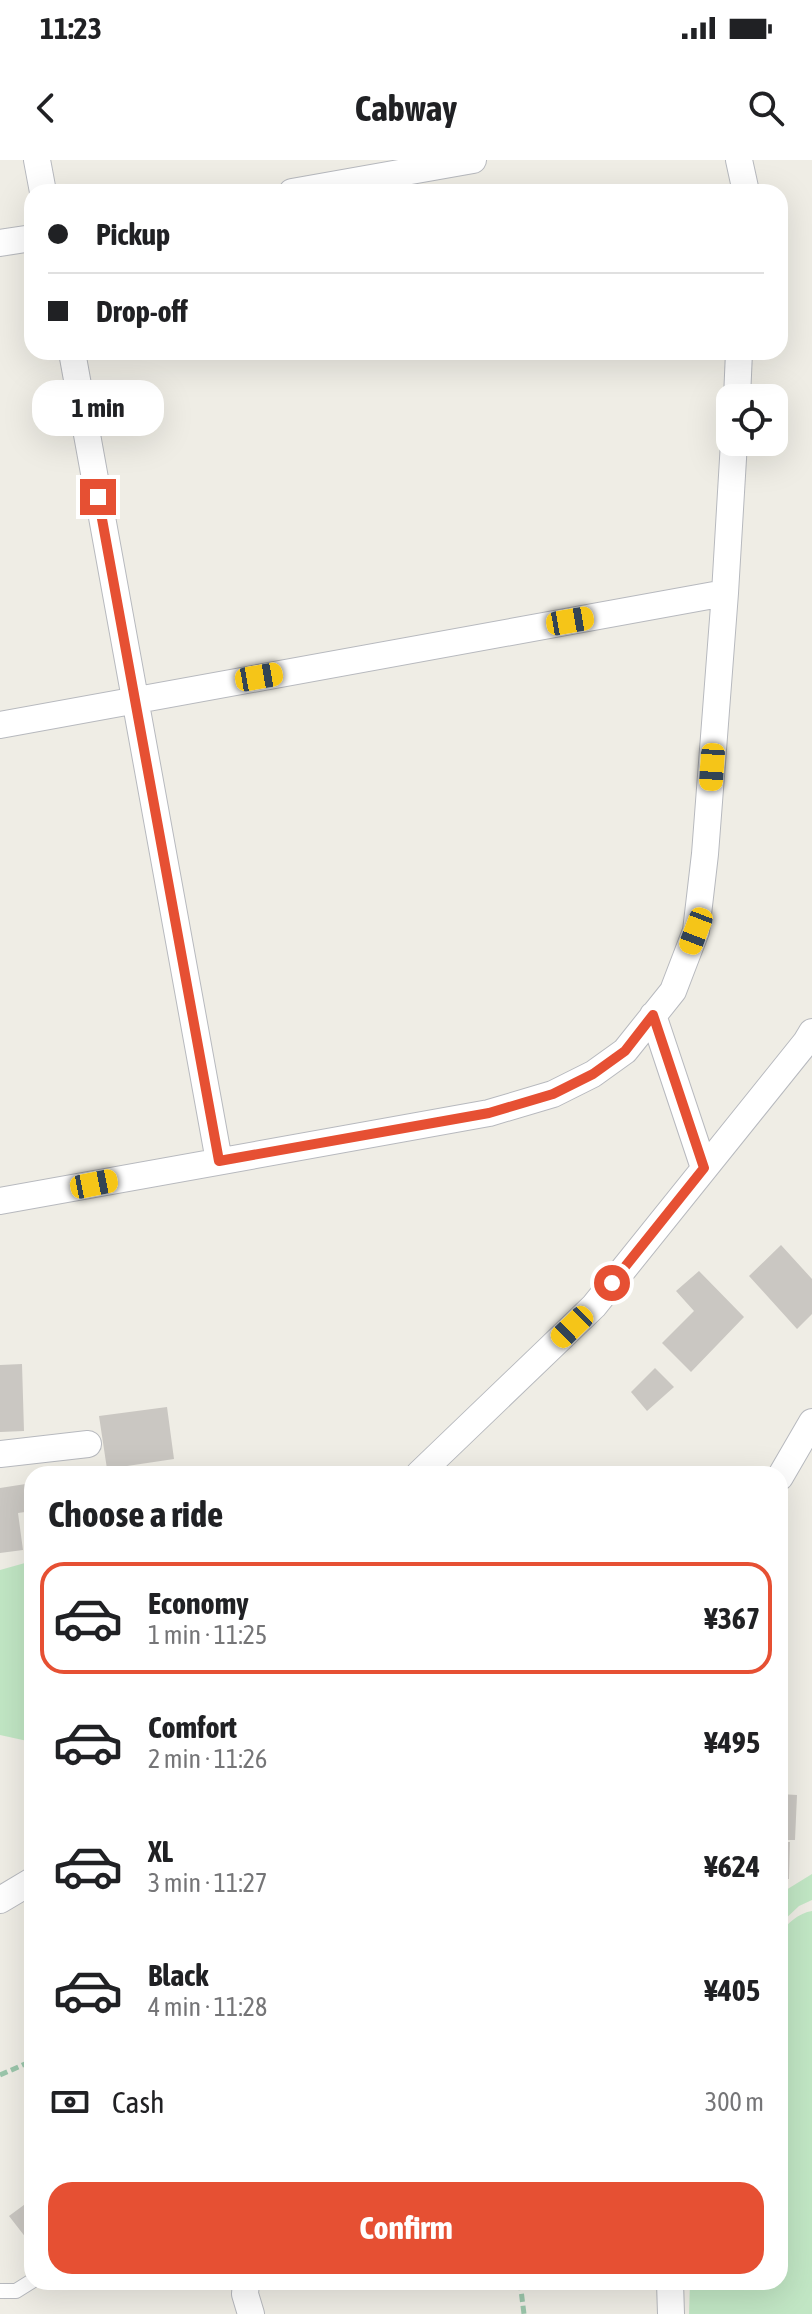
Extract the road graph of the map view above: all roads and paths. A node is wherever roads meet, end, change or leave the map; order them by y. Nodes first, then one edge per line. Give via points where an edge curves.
1 (37, 160) edge
2 (473, 160) edge
3 (739, 160) edge
4 (42, 184) edge
5 (337, 184) edge
6 (744, 184) edge
7 (24, 239) edge
8 (0, 243) edge
9 (73, 360) edge
10 (739, 360) edge
11 (738, 384) edge
12 (733, 456) edge
13 (725, 593) junction
14 (135, 700) junction
15 (0, 725) edge
16 (653, 1015) junction
17 (812, 1032) edge
18 (219, 1161) junction
19 (704, 1168) junction
20 (0, 1201) edge
21 (812, 1422) edge
22 (88, 1444) dead end
23 (0, 1454) edge
24 (427, 1466) edge
25 (786, 1466) edge
26 (24, 1886) edge
27 (0, 1900) edge
28 (24, 2064) edge
29 (0, 2075) edge
30 (24, 2286) edge
31 (245, 2290) edge
32 (521, 2290) edge
33 (670, 2290) edge
34 (0, 2291) edge
35 (251, 2314) edge
36 (524, 2314) edge
37 (671, 2314) edge

1 - 4 street
2 - 5 street
3 - 6 street
7 - 8 street
9 - 14 street
10 - 11 street
12 - 13 street
13 - 14 street
13 - 16 street via 696,931 673,991
14 - 15 street
14 - 18 street
16 - 18 street via 625,1051 553,1094 489,1113
16 - 19 street
17 - 19 street
18 - 20 street
19 - 24 street via 594,1306
21 - 25 street
22 - 23 street
26 - 27 street
28 - 29 path
30 - 34 lane
31 - 35 street
32 - 36 path
33 - 37 street

